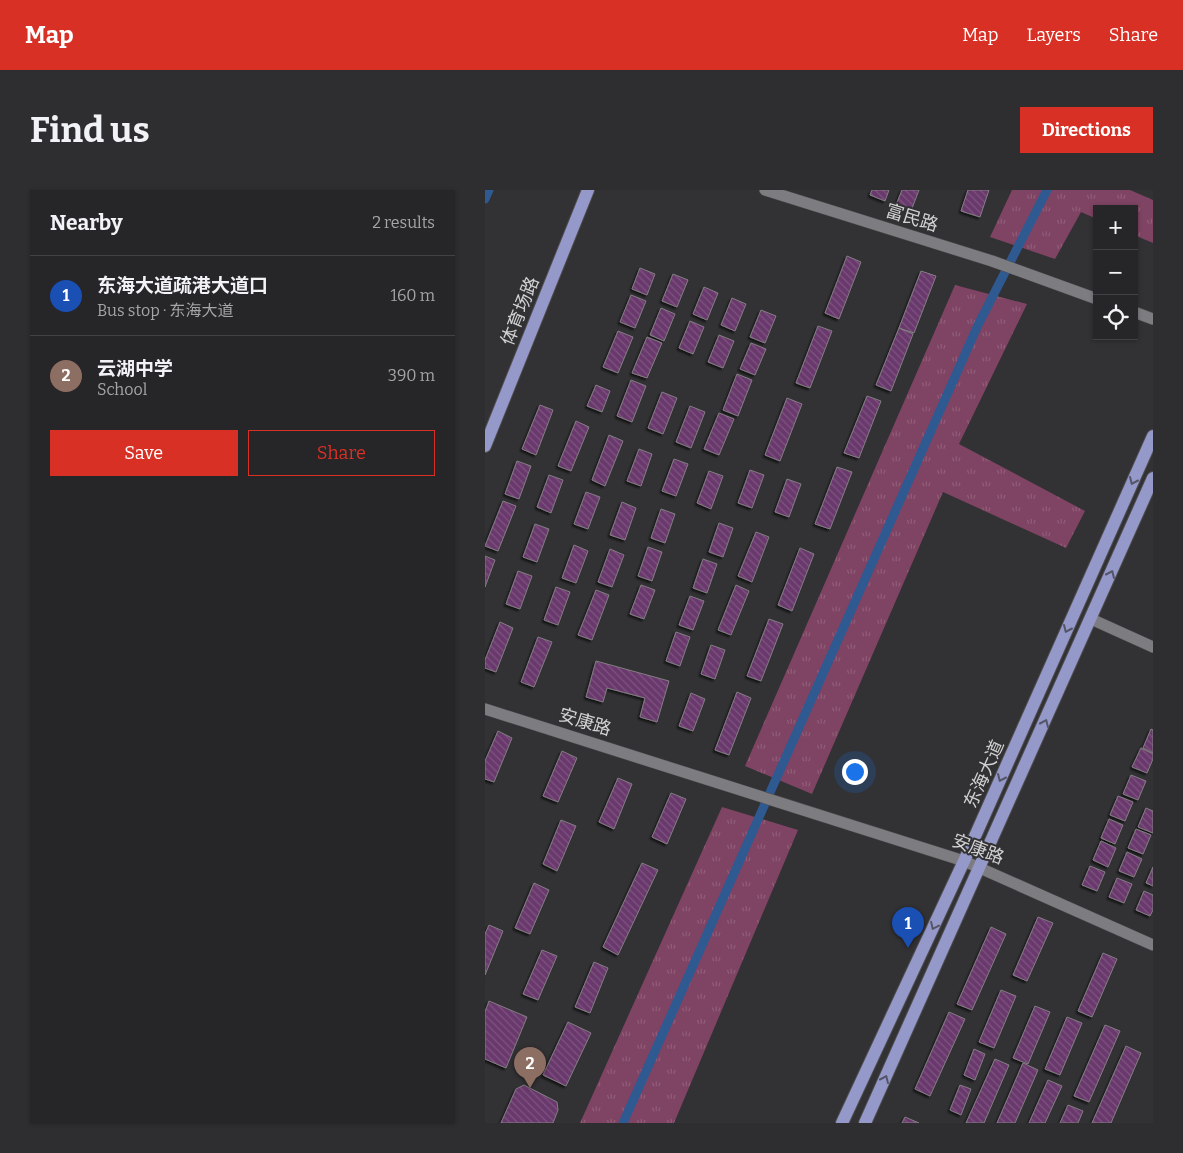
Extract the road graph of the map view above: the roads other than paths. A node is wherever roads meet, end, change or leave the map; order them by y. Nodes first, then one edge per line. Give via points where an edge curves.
1 (588, 190) edge
2 (765, 190) edge
3 (1093, 298) edge
4 (1138, 313) edge
5 (1153, 319) edge
6 (1153, 436) edge
7 (485, 446) edge
8 (1153, 478) edge
9 (1091, 619) junction
10 (1153, 646) edge
11 (485, 709) edge
12 (964, 860) junction
13 (981, 867) junction
14 (1153, 945) edge
15 (842, 1123) edge
16 (865, 1123) edge

1 - 7 main road, 体育场路
2 - 3 street, 富民路 via 992,261
4 - 5 street
6 -> 12 main road, 东海大道
9 -> 8 main road, 东海大道
9 - 10 street
13 -> 9 main road, 东海大道
11 - 12 street, 安康路
12 - 13 street, 安康路
12 -> 15 main road, 东海大道
13 - 14 street, 安康路
16 -> 13 main road, 东海大道

